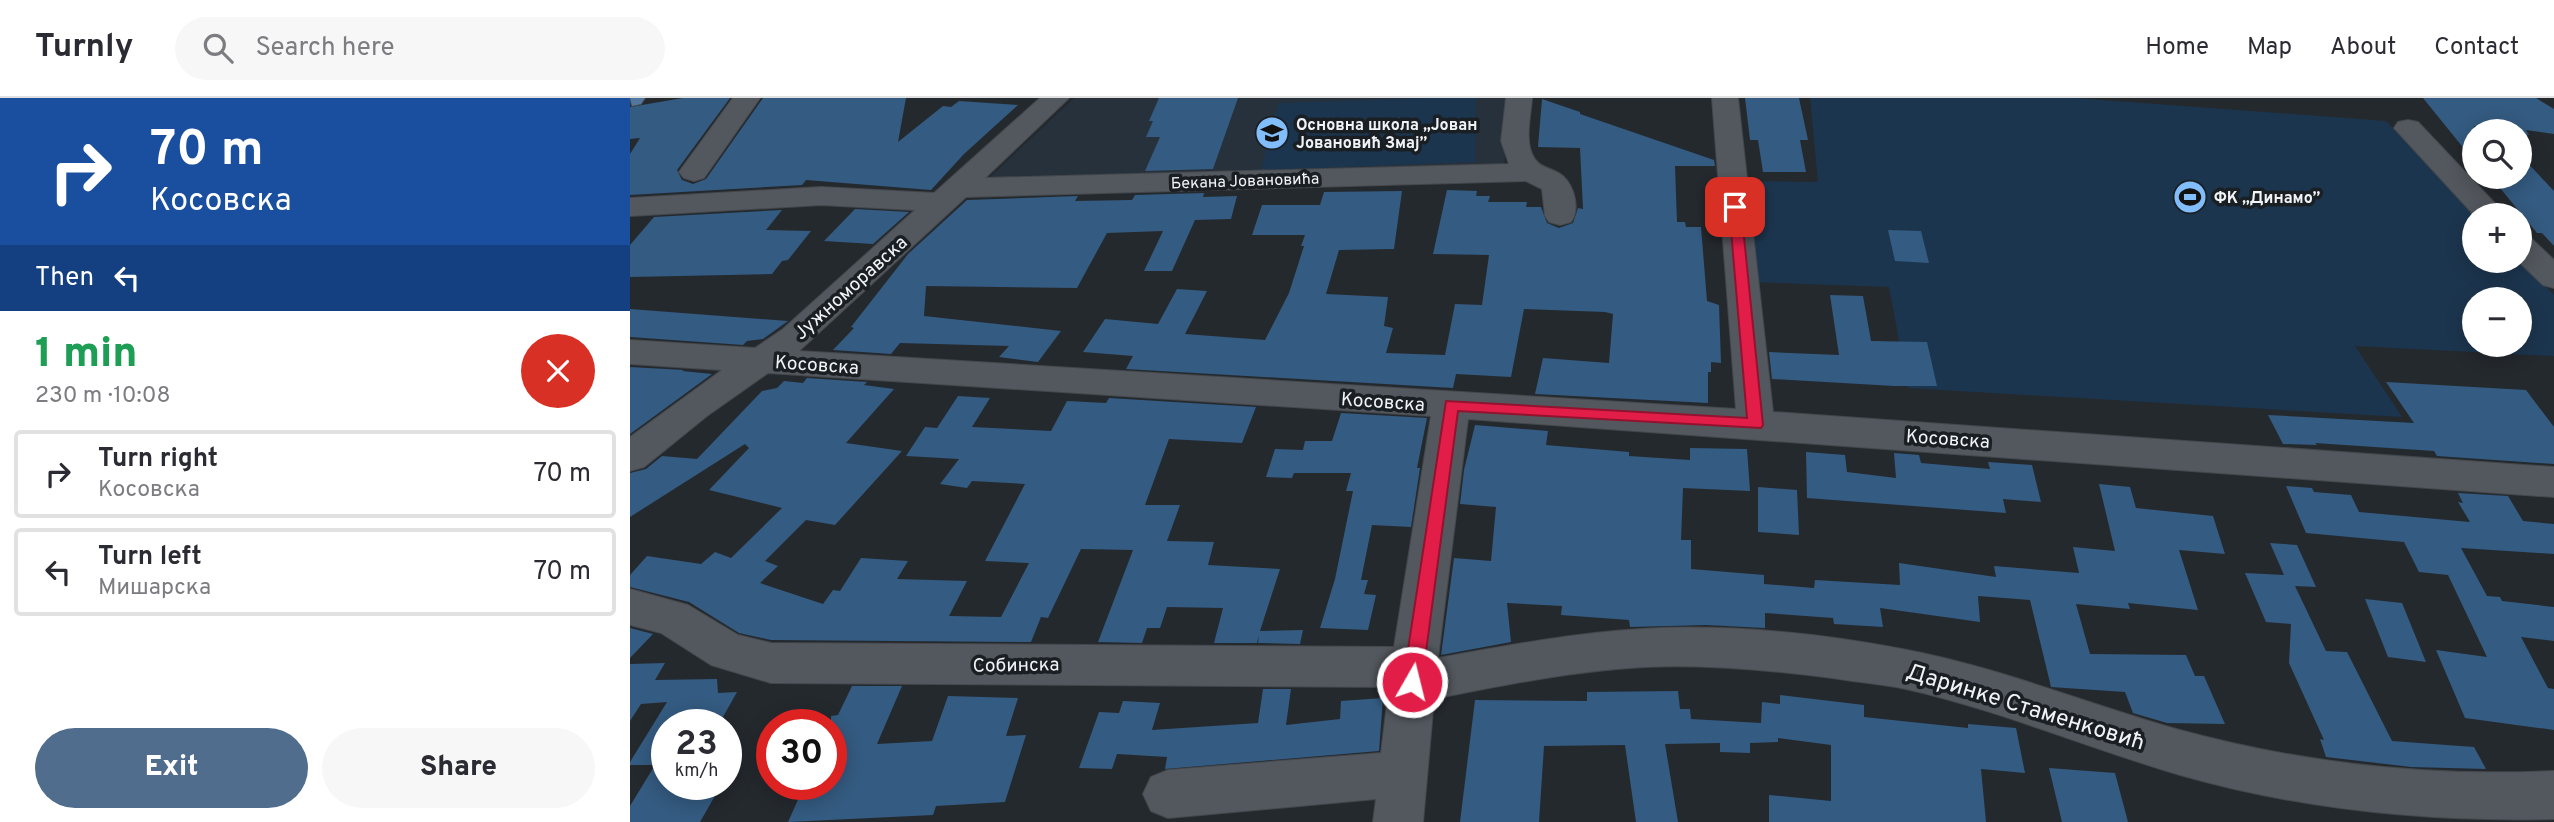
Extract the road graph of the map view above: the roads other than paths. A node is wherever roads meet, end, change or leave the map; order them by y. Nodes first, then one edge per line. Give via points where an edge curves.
1 (747, 98) edge
2 (1056, 98) edge
3 (1519, 98) edge
4 (1725, 98) edge
5 (2408, 128) dead end
6 (694, 172) dead end
7 (1530, 172) junction
8 (952, 196) junction
9 (2480, 203) edge
10 (630, 207) edge
11 (1560, 216) dead end
12 (2532, 257) edge
13 (2554, 278) edge
14 (630, 352) edge
15 (762, 361) junction
16 (1451, 405) junction
17 (1756, 425) junction
18 (630, 457) edge
19 (2554, 482) edge
20 (630, 607) edge
21 (1413, 675) junction
22 (1403, 774) junction
23 (1168, 794) dead end
24 (2554, 795) edge
25 (1398, 822) edge

1 - 6 street
2 - 8 street, Јужноморавска
3 - 7 street via 1516,150
4 - 17 street
5 - 9 street
7 - 8 street, Бекана Јовановића
7 - 11 street via 1556,184
8 - 10 street, Бекана Јовановића via 821,196
8 - 15 street, Јужноморавска
12 - 13 street
14 - 15 street, Косовска
15 - 16 street, Косовска
15 - 18 street, Јужноморавска
16 - 17 street, Косовска
16 - 21 street
17 - 19 street, Косовска
20 - 21 street, Собинска via 673,618 727,651 771,663
21 - 22 street
21 - 24 street, Даринке Стаменковић via 1616,650 1734,647 1803,654 1902,668 2179,752 2271,775 2445,797
22 - 23 street
22 - 25 street

